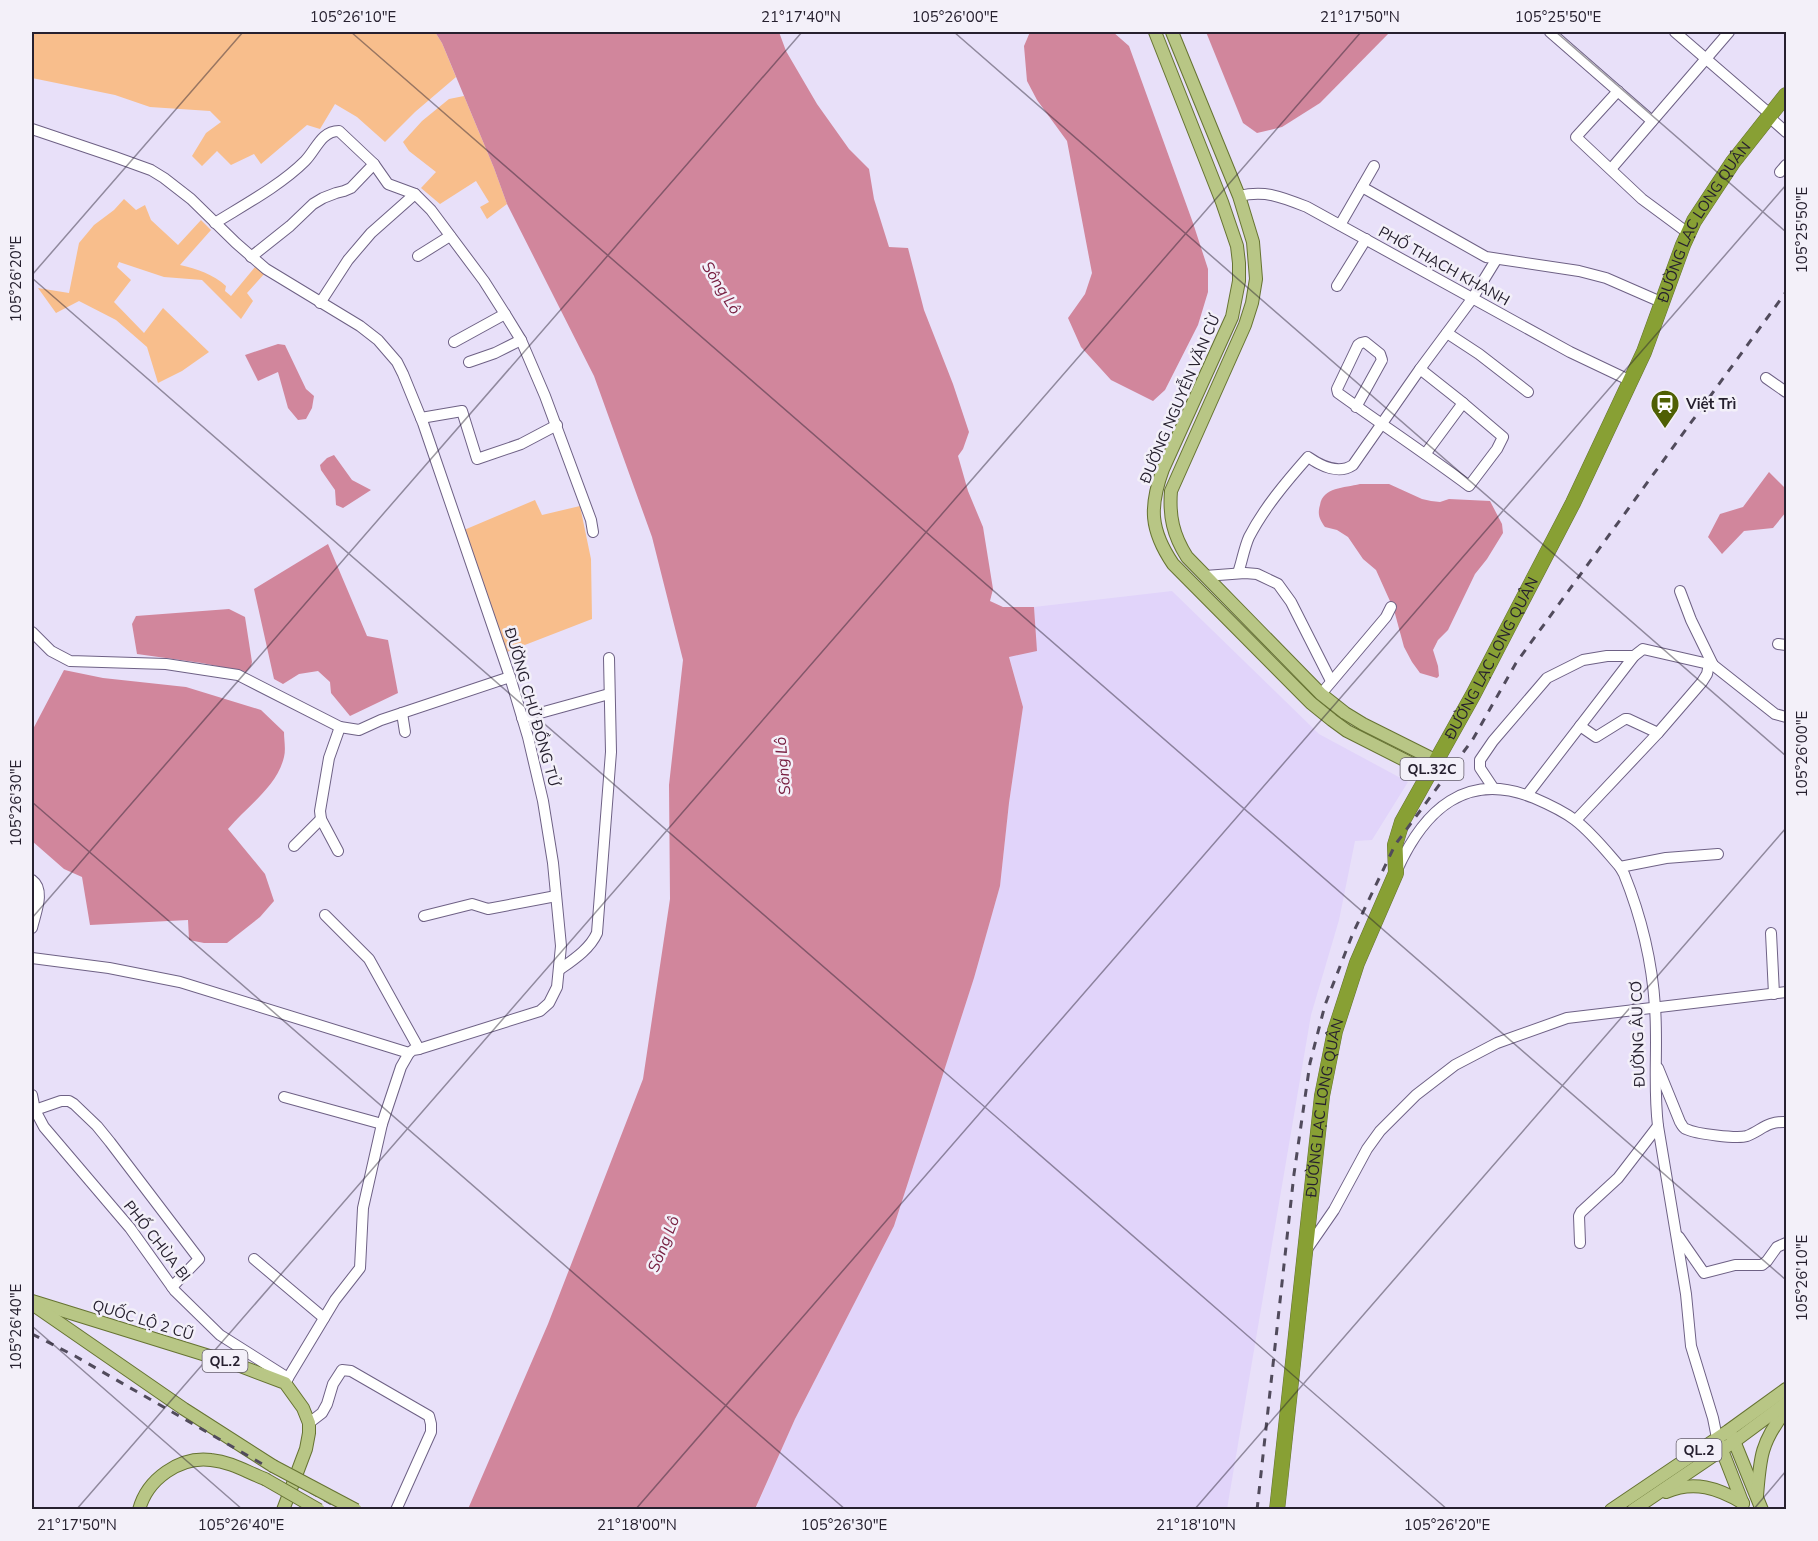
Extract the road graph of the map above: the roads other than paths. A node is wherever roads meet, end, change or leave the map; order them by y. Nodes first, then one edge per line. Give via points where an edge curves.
1 (1155, 32) edge
2 (1172, 32) edge
3 (1550, 32) edge
4 (1675, 32) edge
5 (1730, 32) edge
6 (1706, 58) junction
7 (1618, 91) junction
8 (1786, 95) edge
9 (1770, 116) junction
10 (1652, 121) junction
11 (32, 129) edge
12 (1786, 132) edge
13 (374, 164) junction
14 (1374, 166) dead end
15 (1611, 169) junction
16 (1362, 187) junction
17 (415, 194) junction
18 (1239, 196) junction
19 (215, 223) junction
20 (1340, 225) junction
21 (1689, 233) junction
22 (450, 236) junction
23 (1366, 239) junction
24 (418, 256) dead end
25 (251, 257) junction
26 (1496, 260) junction
27 (1336, 286) dead end
28 (1472, 299) junction
29 (1661, 302) junction
30 (320, 303) junction
31 (506, 314) junction
32 (1447, 333) junction
33 (521, 340) junction
34 (454, 342) dead end
35 (469, 362) dead end
36 (1420, 369) junction
37 (1766, 378) dead end
38 (1631, 381) junction
39 (1528, 392) dead end
40 (1786, 392) edge
41 (1463, 403) junction
42 (1356, 407) junction
43 (421, 418) junction
44 (1381, 424) junction
45 (557, 425) junction
46 (1426, 453) junction
47 (593, 532) dead end
48 (1238, 573) junction
49 (1205, 576) junction
50 (1680, 591) dead end
51 (1391, 608) dead end
52 (32, 632) edge
53 (1267, 640) junction
54 (1257, 650) junction
55 (1634, 656) junction
56 (609, 658) dead end
57 (1711, 665) junction
58 (510, 677) junction
59 (1331, 681) junction
60 (609, 694) junction
61 (1321, 694) junction
62 (402, 713) junction
63 (1786, 717) edge
64 (522, 718) junction
65 (1580, 726) junction
66 (340, 728) junction
67 (405, 732) dead end
68 (1658, 733) junction
69 (1433, 767) junction
70 (1494, 789) junction
71 (1527, 795) junction
72 (321, 819) junction
73 (1576, 820) junction
74 (294, 846) dead end
75 (338, 851) dead end
76 (1718, 854) dead end
77 (1620, 867) junction
78 (1396, 873) junction
79 (32, 880) edge
80 (556, 896) junction
81 (326, 915) dead end
82 (424, 916) dead end
83 (32, 928) edge
84 (1771, 933) dead end
85 (32, 958) edge
86 (559, 970) junction
87 (1786, 992) edge
88 (1774, 994) junction
89 (1655, 1007) junction
90 (414, 1051) junction
91 (1655, 1062) junction
92 (32, 1095) edge
93 (284, 1097) dead end
94 (35, 1110) junction
95 (1786, 1122) edge
96 (382, 1125) junction
97 (1658, 1126) junction
98 (1675, 1230) junction
99 (1786, 1243) edge
100 (1580, 1244) dead end
101 (1305, 1252) junction
102 (254, 1259) dead end
103 (172, 1287) junction
104 (32, 1303) edge
105 (324, 1318) junction
106 (286, 1381) junction
107 (1786, 1389) edge
108 (1786, 1403) edge
109 (1786, 1410) edge
110 (1713, 1418) junction
111 (309, 1423) junction
112 (1731, 1436) junction
113 (1719, 1444) junction
114 (1757, 1496) junction
115 (1744, 1506) edge
116 (1637, 1507) edge
117 (139, 1509) edge
118 (283, 1509) edge
119 (319, 1509) edge
120 (357, 1509) edge
121 (396, 1509) edge
122 (1277, 1509) edge
123 (1611, 1509) edge
124 (1762, 1509) edge

1 - 54 main road, ĐƯỜNG NGUYỄN VĂN CỪ via 1237,246 1239,282 1232,317 1155,490 1154,521 1173,564
2 - 18 main road, ĐƯỜNG NGUYỄN VĂN CỪ
3 - 7 street
4 - 6 street
5 - 6 street
6 - 9 street
6 - 10 street
7 - 10 street
7 - 15 street via 1576,137
8 - 9 highway, ĐƯỜNG LẠC LONG QUÂN / QL.32C
9 - 12 street
9 - 21 highway, ĐƯỜNG LẠC LONG QUÂN / QL.32C via 1708,198
10 - 15 street
11 - 19 street, ĐƯỜNG CHỬ ĐỒNG TỬ via 151,170 175,185
13 - 17 street via 387,184
13 - 19 street via 339,131 331,131 305,161 279,182
13 - 25 street via 351,188 313,204
14 - 16 street
15 - 21 street via 1642,199
16 - 20 street
16 - 26 street
17 - 22 street
17 - 30 street via 371,233
18 - 20 street, PHỐ THẠCH KHANH via 1278,196
18 - 49 main road, ĐƯỜNG NGUYỄN VĂN CỪ via 1256,261 1252,303 1171,491 1174,534 1186,556
19 - 25 street, ĐƯỜNG CHỬ ĐỒNG TỬ
20 - 23 street, PHỐ THẠCH KHANH
21 - 29 highway, ĐƯỜNG LẠC LONG QUÂN / QL.32C
22 - 24 street
22 - 31 street
23 - 27 street
23 - 28 street, PHỐ THẠCH KHANH
25 - 30 street, ĐƯỜNG CHỬ ĐỒNG TỬ
26 - 28 street
26 - 29 street via 1580,271
28 - 32 street
28 - 38 street, PHỐ THẠCH KHANH
29 - 38 highway, ĐƯỜNG LẠC LONG QUÂN / QL.32C
30 - 43 street, ĐƯỜNG CHỬ ĐỒNG TỬ via 360,326 391,354
31 - 33 street
31 - 34 street
32 - 36 street
32 - 39 street
33 - 35 street
33 - 45 street
36 - 41 street
36 - 44 street
37 - 40 street
38 - 69 highway, ĐƯỜNG LẠC LONG QUÂN / QL.32C via 1573,502
41 - 46 street
41 - 46 street via 1503,437 1467,491
42 - 42 street via 1382,360 1365,342 1358,345 1337,388
42 - 44 street
43 - 45 street via 462,411 477,459 521,444
43 - 58 street, ĐƯỜNG CHỬ ĐỒNG TỬ
44 - 46 street
44 - 48 street via 1347,468 1334,470 1308,457 1248,538
45 - 47 street
48 - 49 street
48 - 59 street via 1257,574 1278,584
49 - 53 main road, ĐƯỜNG NGUYỄN VĂN CỪ
50 - 57 street
51 - 59 street
52 - 66 street via 51,651 70,661 166,664 238,675
53 - 54 main road
53 - 61 main road, ĐƯỜNG NGUYỄN VĂN CỪ
54 - 69 main road, ĐƯỜNG NGUYỄN VĂN CỪ via 1311,703 1347,731
55 - 57 street via 1643,649
55 - 65 street
55 - 70 street via 1583,660 1547,678 1480,760 1480,768
56 - 60 street
57 - 63 street via 1775,714
57 - 68 street via 1705,678
58 - 62 street
58 - 64 street, ĐƯỜNG CHỬ ĐỒNG TỬ
59 - 61 street
60 - 64 street
60 - 86 street via 611,752 597,933 581,953
61 - 69 main road, ĐƯỜNG NGUYỄN VĂN CỪ
62 - 66 street via 359,730
62 - 67 street
64 - 80 street, ĐƯỜNG CHỬ ĐỒNG TỬ via 543,801
65 - 68 street via 1596,737 1628,719
65 - 71 street
66 - 72 street via 329,758
68 - 73 street
69 - 78 highway, ĐƯỜNG LẠC LONG QUÂN / QL.32C via 1402,822 1395,845
70 - 71 street, ĐƯỜNG ÂU CƠ
70 - 78 street, ĐƯỜNG ÂU CƠ via 1464,793 1448,801 1416,835
71 - 73 street, ĐƯỜNG ÂU CƠ
72 - 74 street
72 - 75 street
73 - 77 street, ĐƯỜNG ÂU CƠ
76 - 77 street
77 - 89 street, ĐƯỜNG ÂU CƠ via 1642,925
78 - 101 highway, ĐƯỜNG LẠC LONG QUÂN / QL.32C via 1357,963 1335,1031 1322,1096
79 - 83 street via 39,891
80 - 82 street via 488,909 472,904
80 - 86 street, ĐƯỜNG CHỬ ĐỒNG TỬ
81 - 90 street via 369,959
84 - 88 street
85 - 90 street via 180,982
86 - 90 street, ĐƯỜNG CHỬ ĐỒNG TỬ via 557,987 540,1011
87 - 88 street
88 - 89 street
89 - 91 street, ĐƯỜNG ÂU CƠ
89 - 101 street via 1567,1018 1497,1043 1455,1065 1416,1095 1380,1131
90 - 96 street via 401,1067
91 - 95 street via 1686,1129 1737,1138
91 - 97 street, ĐƯỜNG ÂU CƠ
92 - 94 street, PHỐ CHÙA BI
93 - 96 street
94 - 103 street, PHỐ CHÙA BI via 52,1138 130,1228
94 - 103 street via 61,1101 74,1104 97,1126 160,1206 199,1259
96 - 105 street via 363,1208 360,1268
97 - 98 street, ĐƯỜNG ÂU CƠ
97 - 100 street via 1618,1178 1581,1212
98 - 99 street via 1704,1273 1735,1265 1762,1265 1777,1247
98 - 110 street, ĐƯỜNG ÂU CƠ via 1691,1346
101 - 122 highway, ĐƯỜNG LẠC LONG QUÂN / QL.32C
102 - 105 street
103 - 106 street, PHỐ CHÙA BI via 220,1335
104 - 106 main road, QUỐC LỘ 2 CŨ / QL.2
104 - 120 main road, QUỐC LỘ 2 CŨ / QL.2, bridge via 273,1466
105 - 106 street
106 - 111 main road
107 - 112 main road, QL.2
108 - 112 main road, QL.2
109 - 114 main road via 1762,1452
110 - 112 street
110 - 113 street, ĐƯỜNG ÂU CƠ
111 - 118 main road via 306,1449
111 - 121 street via 322,1413 342,1370 351,1371 429,1416 431,1432
112 - 113 main road, QL.2
112 - 114 main road
113 - 115 main road, ĐƯỜNG ÂU CƠ
113 - 116 main road, QL.2
113 - 123 main road, QL.2
114 - 124 main road
115 - 116 main road via 1724,1492 1693,1485 1671,1490
117 - 119 main road, bridge via 157,1479 196,1460 243,1468

